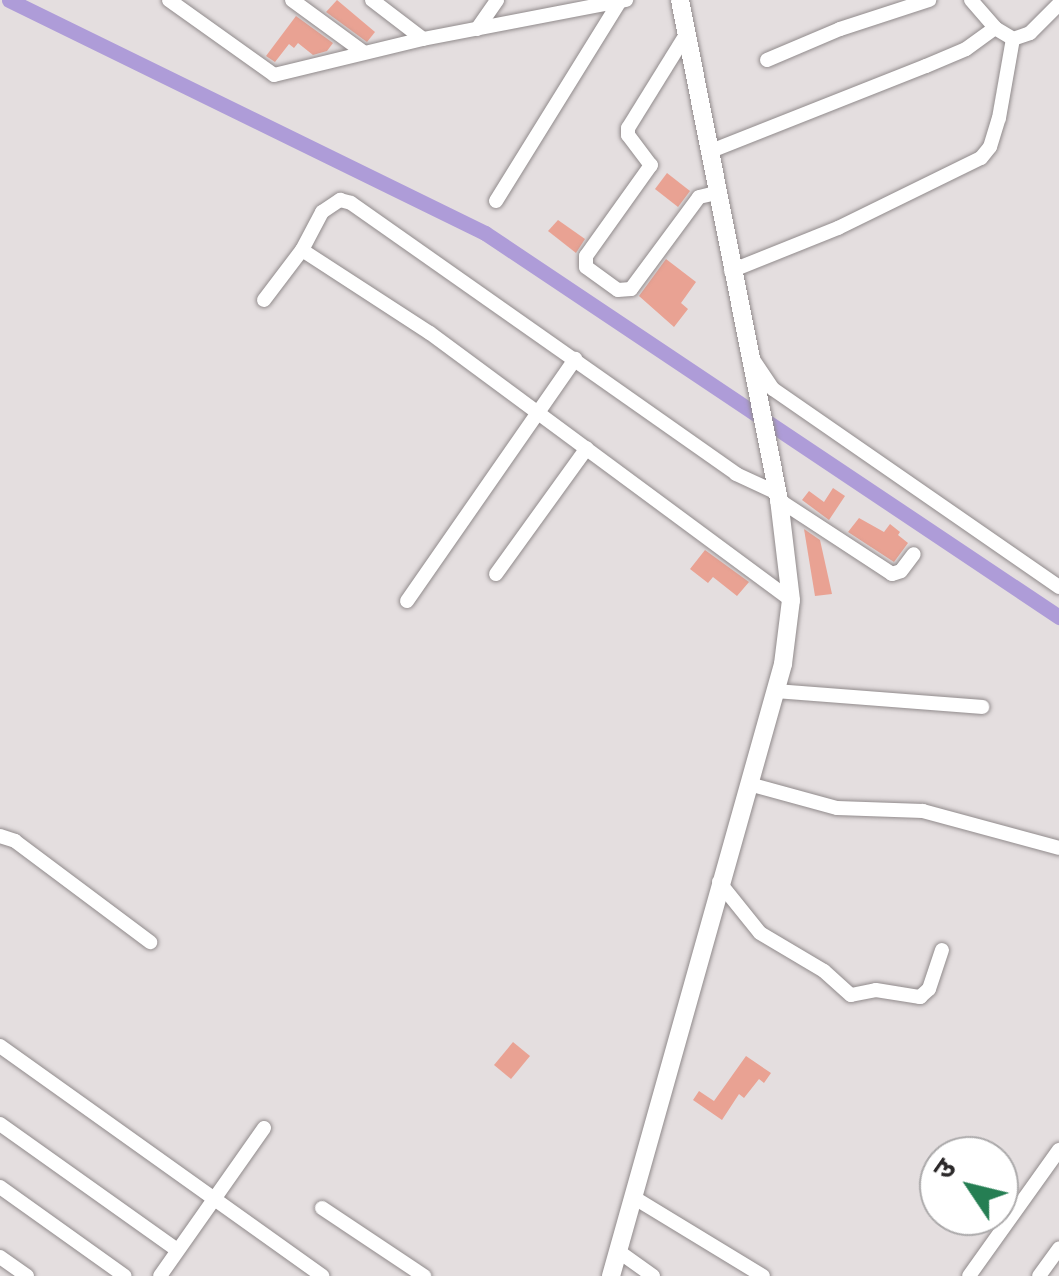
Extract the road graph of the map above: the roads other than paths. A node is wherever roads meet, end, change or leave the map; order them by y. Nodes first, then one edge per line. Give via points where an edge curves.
1 (169, 0) edge
2 (292, 0) edge
3 (372, 0) edge
4 (498, 0) edge
5 (680, 0) edge
6 (929, 0) edge
7 (971, 0) edge
8 (623, 1) edge
9 (1057, 12) edge
10 (996, 28) junction
11 (477, 29) junction
12 (687, 34) junction
13 (423, 38) junction
14 (1012, 38) junction
15 (363, 52) junction
16 (767, 60) dead end
17 (711, 151) junction
18 (716, 193) junction
19 (496, 201) dead end
20 (302, 250) junction
21 (731, 271) junction
22 (264, 300) dead end
23 (749, 351) junction
24 (575, 358) junction
25 (540, 414) junction
26 (587, 448) junction
27 (778, 497) junction
28 (914, 554) dead end
29 (496, 574) dead end
30 (1059, 587) edge
31 (791, 600) junction
32 (408, 601) dead end
33 (776, 691) junction
34 (982, 707) dead end
35 (748, 784) junction
36 (0, 836) edge
37 (1059, 848) edge
38 (720, 882) junction
39 (150, 942) dead end
40 (942, 950) dead end
41 (0, 1046) edge
42 (0, 1124) edge
43 (264, 1128) dead end
44 (1059, 1150) edge
45 (0, 1188) edge
46 (633, 1197) junction
47 (213, 1199) junction
48 (322, 1208) dead end
49 (1059, 1248) edge
50 (177, 1250) junction
51 (618, 1251) junction
52 (0, 1256) edge
53 (27, 1276) edge
54 (126, 1276) edge
55 (160, 1276) edge
56 (322, 1276) edge
57 (424, 1276) edge
58 (610, 1276) edge
59 (653, 1276) edge
60 (763, 1276) edge
61 (969, 1276) edge
62 (1038, 1276) edge

1 - 15 street via 273,75
2 - 15 street
3 - 13 street
4 - 11 street
5 - 12 street
6 - 16 street
7 - 10 street
8 - 11 street
8 - 19 street
9 - 14 street
10 - 14 street
10 - 17 street via 966,49
11 - 13 street
12 - 17 street
12 - 18 street via 628,128 651,165 586,256 586,267 618,290 631,288 699,197
13 - 15 street
14 - 21 street via 999,118 981,158
17 - 18 street
18 - 21 street
20 - 22 street
20 - 24 street via 322,212 340,200 351,203
20 - 25 street
21 - 23 street
23 - 27 street
23 - 30 street via 773,389
24 - 25 street
24 - 27 street
25 - 26 street
25 - 32 street
26 - 29 street
26 - 31 street
27 - 28 street via 892,574
27 - 31 street
31 - 33 street
33 - 34 street
33 - 35 street
35 - 37 street via 837,808 923,811
35 - 38 street
36 - 39 street via 16,841
38 - 40 street via 760,933 851,994 876,990 920,997
38 - 46 street
41 - 47 street
42 - 50 street
43 - 47 street
44 - 61 street
45 - 54 street
46 - 51 street
46 - 60 street
47 - 50 street
47 - 56 street
48 - 57 street
49 - 62 street
50 - 55 street
51 - 58 street
51 - 59 street
52 - 53 street

